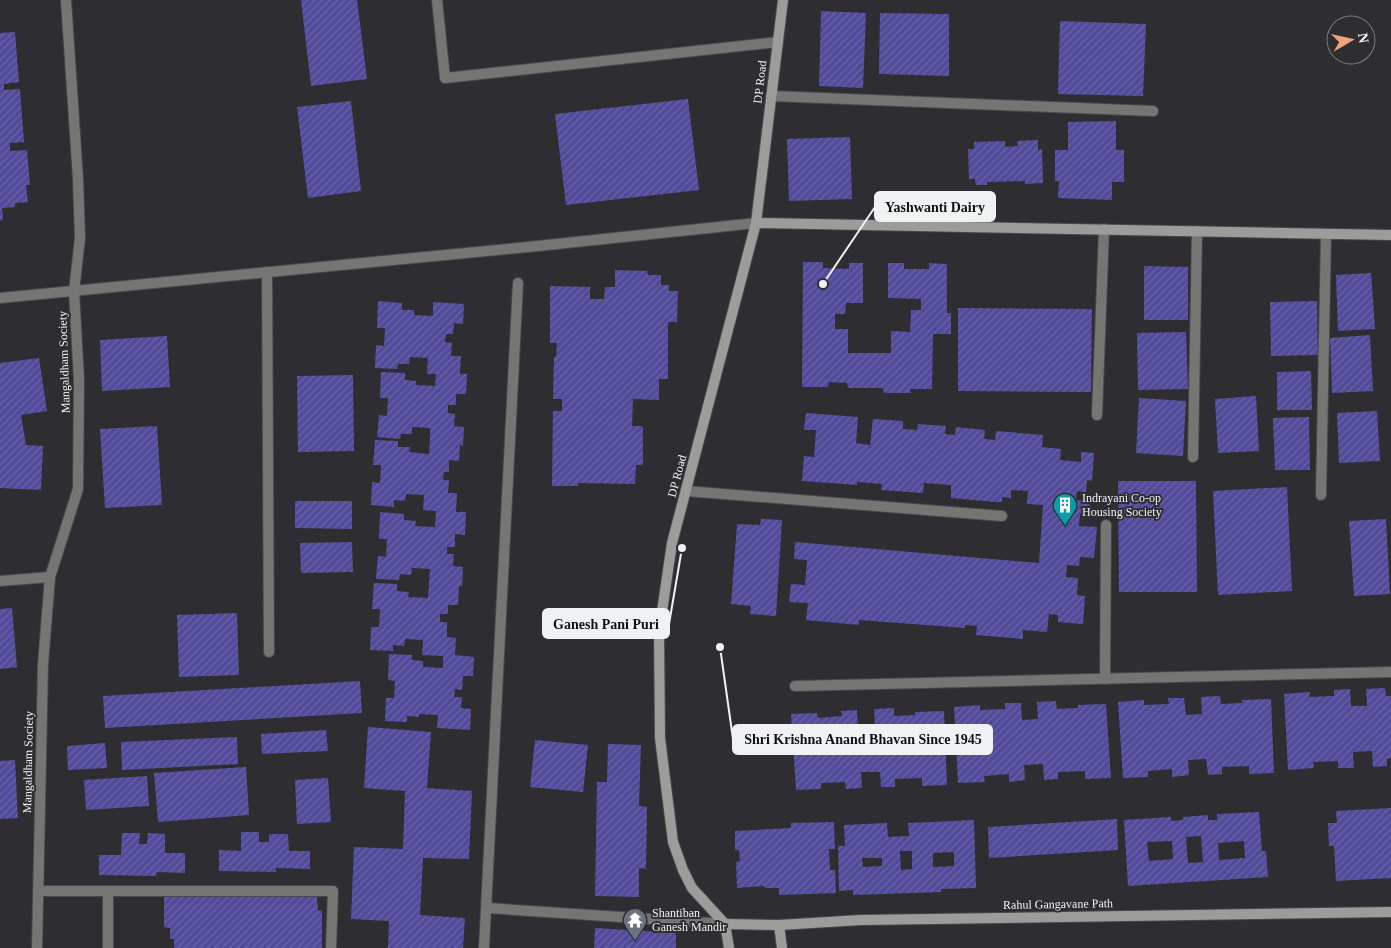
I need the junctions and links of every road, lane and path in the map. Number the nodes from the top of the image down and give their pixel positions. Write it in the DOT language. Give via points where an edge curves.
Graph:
graph roads {
  1 [pos="66,0"];
  2 [pos="437,0"];
  3 [pos="783,0"];
  4 [pos="778,42"];
  5 [pos="771,96"];
  6 [pos="1153,111"];
  7 [pos="756,222"];
  8 [pos="1104,229"];
  9 [pos="1198,232"];
  10 [pos="1326,234"];
  11 [pos="1391,235"];
  12 [pos="267,272"];
  13 [pos="518,284"];
  14 [pos="74,291"];
  15 [pos="0,298"];
  16 [pos="1098,415"];
  17 [pos="1193,457"];
  18 [pos="686,491"];
  19 [pos="1321,494"];
  20 [pos="1002,516"];
  21 [pos="1106,525"];
  22 [pos="50,577"];
  23 [pos="0,581"];
  24 [pos="269,652"];
  25 [pos="1391,672"];
  26 [pos="1105,679"];
  27 [pos="795,686"];
  28 [pos="38,891"];
  29 [pos="108,891"];
  30 [pos="487,908"];
  31 [pos="1391,912"];
  32 [pos="725,924"];
  33 [pos="779,925"];
  34 [pos="37,948"];
  35 [pos="108,948"];
  36 [pos="331,948"];
  37 [pos="484,948"];
  38 [pos="728,948"];
  39 [pos="782,948"];
  1 -- 14 [label="street, Mangaldham Society" via="80,238"];
  2 -- 4 [label="street" via="445,78"];
  3 -- 4 [label="street, DP Road"];
  4 -- 5 [label="street, DP Road"];
  5 -- 6 [label="street"];
  5 -- 7 [label="street, DP Road"];
  7 -- 8 [label="street"];
  7 -- 12 [label="street"];
  7 -- 18 [label="street, DP Road"];
  8 -- 9 [label="street"];
  8 -- 16 [label="street"];
  9 -- 10 [label="street"];
  9 -- 17 [label="street"];
  10 -- 11 [label="street"];
  10 -- 19 [label="street"];
  12 -- 14 [label="street"];
  12 -- 24 [label="street"];
  13 -- 30 [label="street"];
  14 -- 15 [label="street"];
  14 -- 22 [label="street, Mangaldham Society" via="79,380 78,489"];
  18 -- 20 [label="street"];
  18 -- 32 [label="street, DP Road" via="672,543 659,632 660,738 673,842 680,863 692,888"];
  21 -- 26 [label="street"];
  22 -- 23 [label="street"];
  22 -- 28 [label="street, Mangaldham Society" via="43,664"];
  25 -- 26 [label="street"];
  26 -- 27 [label="street"];
  28 -- 29 [label="street"];
  28 -- 34 [label="street, Mangaldham Society"];
  29 -- 35 [label="street"];
  29 -- 36 [label="street" via="333,891"];
  30 -- 32 [label="street"];
  30 -- 37 [label="street"];
  31 -- 33 [label="street, Rahul Gangavane Path" via="860,920"];
  32 -- 33 [label="street, Rahul Gangavane Path"];
  32 -- 38 [label="street"];
  33 -- 39 [label="street"];
}
